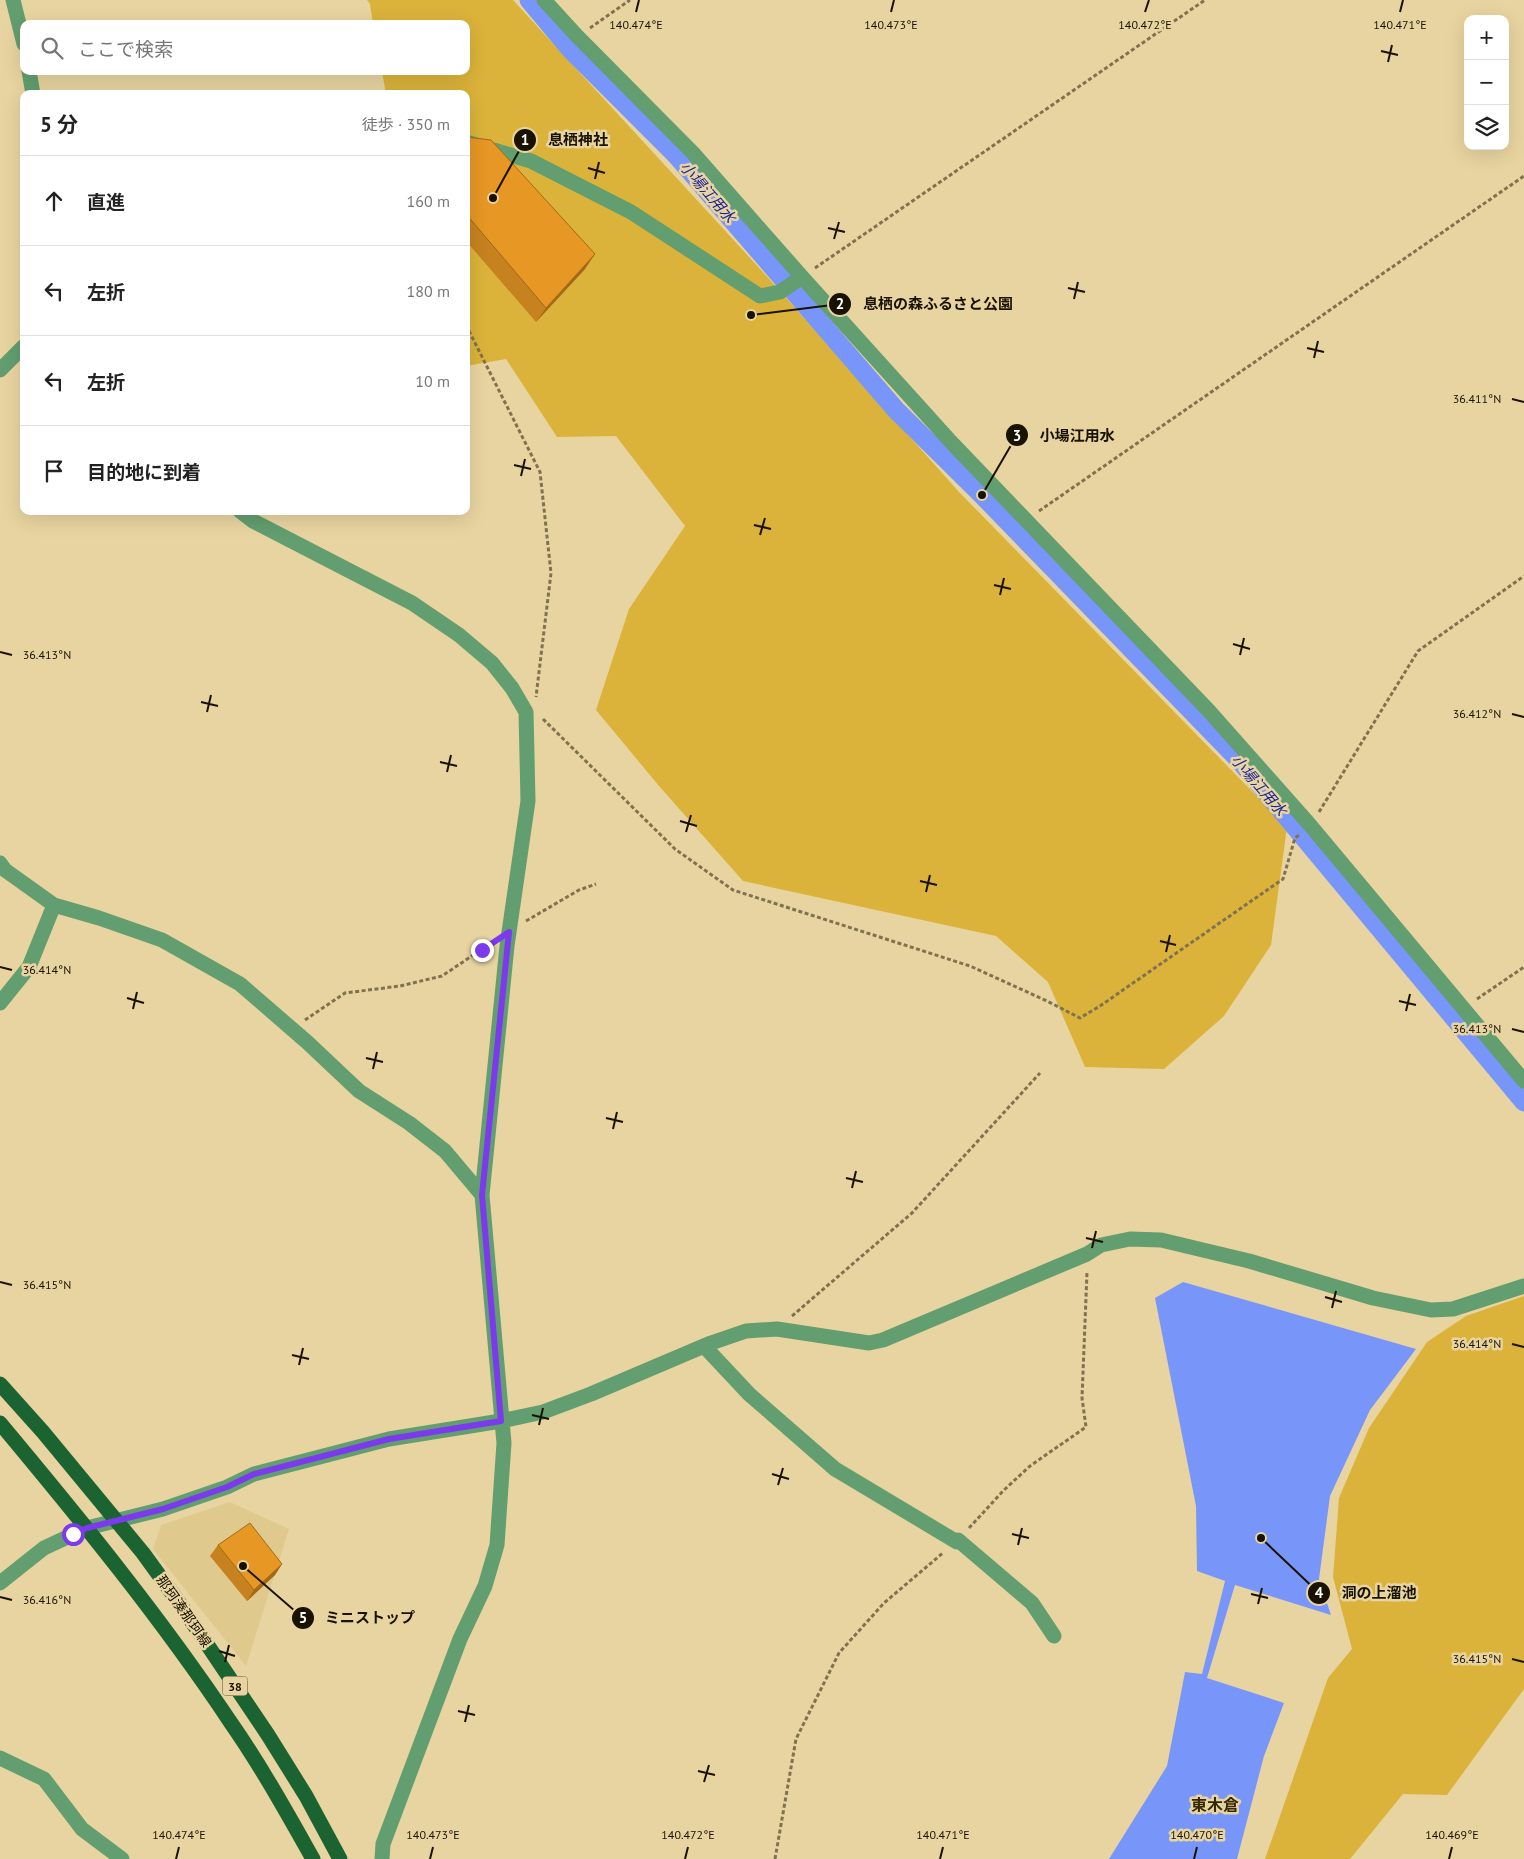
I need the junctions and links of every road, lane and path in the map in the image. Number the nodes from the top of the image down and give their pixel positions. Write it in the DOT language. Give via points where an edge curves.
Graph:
graph roads {
  1 [pos="13,0"];
  2 [pos="544,0"];
  3 [pos="630,0"];
  4 [pos="1205,0"];
  5 [pos="20,28"];
  6 [pos="577,36"];
  7 [pos="30,75"];
  8 [pos="32,90"];
  9 [pos="470,143"];
  10 [pos="1524,176"];
  11 [pos="798,279"];
  12 [pos="470,333"];
  13 [pos="20,350"];
  14 [pos="0,370"];
  15 [pos="245,515"];
  16 [pos="1025,520"];
  17 [pos="1524,576"];
  18 [pos="530,711"];
  19 [pos="1310,825"];
  20 [pos="1295,838"];
  21 [pos="0,863"];
  22 [pos="596,884"];
  23 [pos="54,905"];
  24 [pos="509,932"];
  25 [pos="1524,967"];
  26 [pos="0,1003"];
  27 [pos="1463,1008"];
  28 [pos="292,1029"];
  29 [pos="1040,1072"];
  30 [pos="1524,1081"];
  31 [pos="482,1195"];
  32 [pos="1088,1254"];
  33 [pos="1524,1286"];
  34 [pos="777,1329"];
  35 [pos="704,1346"];
  36 [pos="0,1384"];
  37 [pos="501,1421"];
  38 [pos="0,1423"];
  39 [pos="116,1522"];
  40 [pos="87,1528"];
  41 [pos="958,1540"];
  42 [pos="0,1583"];
  43 [pos="1054,1636"];
  44 [pos="0,1758"];
  45 [pos="122,1859"];
  46 [pos="313,1859"];
  47 [pos="340,1859"];
  48 [pos="382,1859"];
  49 [pos="775,1859"];
  1 -- 5 [label="street"];
  2 -- 6 [label="street"];
  3 -- 6 [label="path"];
  4 -- 11 [label="path"];
  6 -- 11 [label="street" via="693,153"];
  7 -- 8 [label="street"];
  9 -- 11 [label="street" via="531,161 631,212 760,296 780,292"];
  10 -- 16 [label="path"];
  11 -- 16 [label="street"];
  12 -- 18 [label="path" via="540,472 551,574"];
  13 -- 14 [label="street"];
  15 -- 18 [label="street" via="412,603 459,635 492,663"];
  16 -- 19 [label="street" via="1208,711"];
  17 -- 19 [label="path" via="1418,651"];
  18 -- 20 [label="path" via="675,849 733,890 970,966 1080,1018 1283,880"];
  18 -- 24 [label="street" via="528,801"];
  19 -- 27 [label="street"];
  21 -- 23 [label="street" via="10,874"];
  22 -- 24 [label="path" via="579,890"];
  23 -- 26 [label="street" via="29,967"];
  23 -- 28 [label="street" via="162,940 240,984"];
  24 -- 28 [label="path" via="442,976 400,986 346,992"];
  24 -- 31 [label="street"];
  25 -- 27 [label="path"];
  27 -- 30 [label="street"];
  28 -- 31 [label="street" via="359,1091 446,1151"];
  29 -- 34 [label="path" via="912,1213"];
  31 -- 37 [label="street"];
  32 -- 33 [label="street" via="1101,1246 1130,1239 1161,1240 1249,1261 1373,1298 1431,1310 1453,1309"];
  32 -- 34 [label="street" via="883,1340 869,1343"];
  32 -- 41 [label="path" via="1082,1398 1086,1427 1030,1466"];
  34 -- 35 [label="street" via="746,1331"];
  35 -- 37 [label="street" via="543,1412"];
  35 -- 41 [label="street" via="749,1394 835,1469"];
  36 -- 39 [label="main road, 那珂湊那珂線 / 38"];
  37 -- 39 [label="street" via="389,1439 254,1474 218,1490"];
  37 -- 48 [label="street" via="504,1444 497,1545 485,1586 460,1638 382,1844"];
  38 -- 40 [label="main road, 那珂湊那珂線 / 38"];
  39 -- 40 [label="street"];
  39 -- 47 [label="main road, 那珂湊那珂線 / 38" via="143,1553 227,1673 306,1796"];
  40 -- 42 [label="street" via="44,1548"];
  40 -- 46 [label="main road, 那珂湊那珂線 / 38" via="232,1723"];
  41 -- 43 [label="street" via="1032,1603"];
  41 -- 49 [label="path" via="884,1603 839,1653 796,1739"];
  44 -- 45 [label="street" via="44,1779 82,1829"];
}
